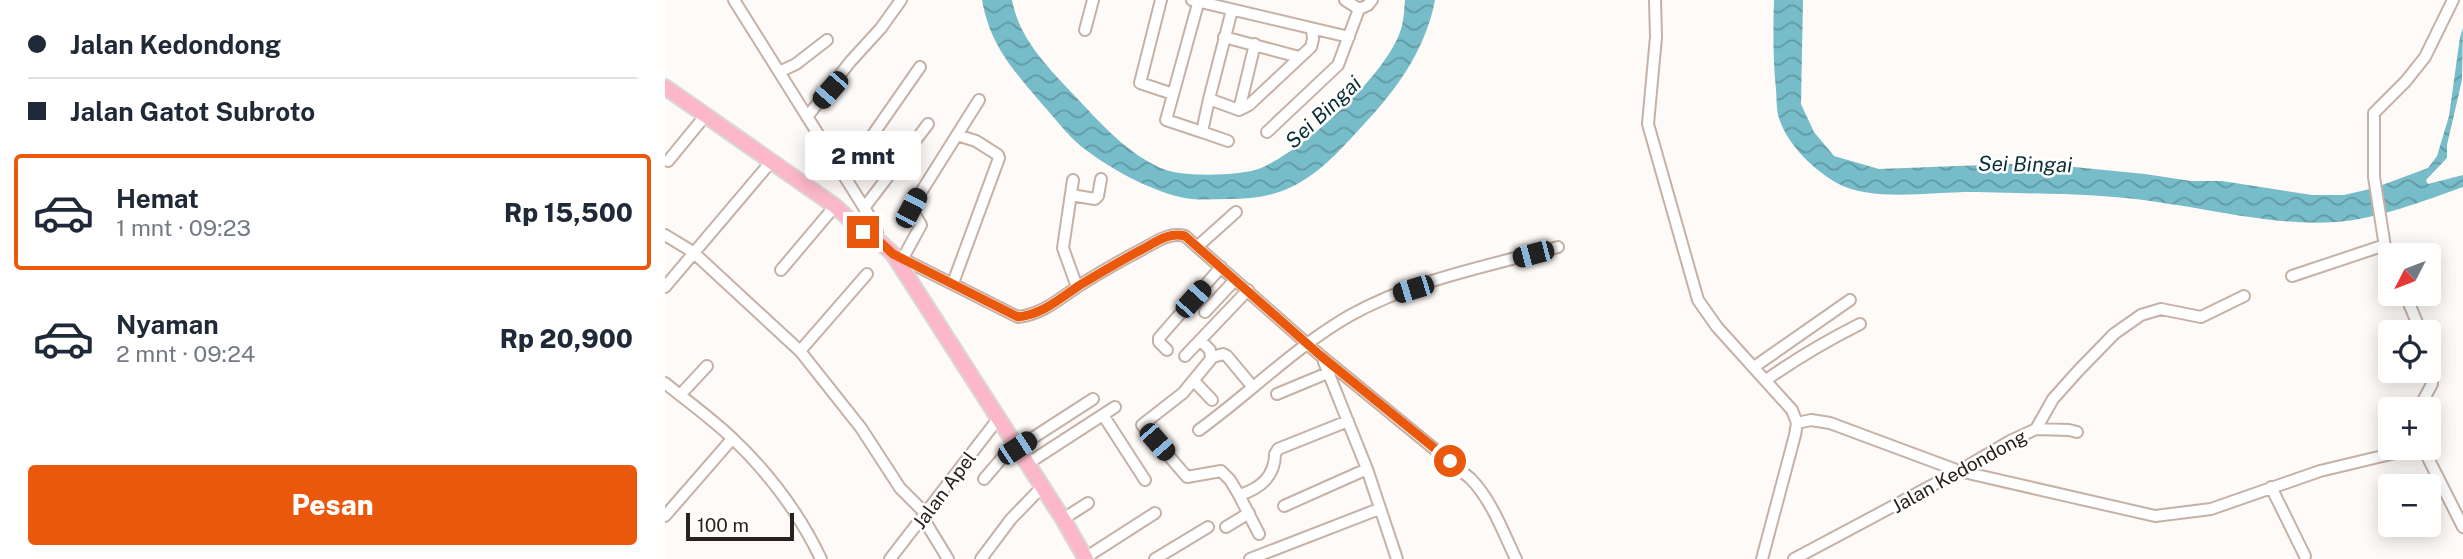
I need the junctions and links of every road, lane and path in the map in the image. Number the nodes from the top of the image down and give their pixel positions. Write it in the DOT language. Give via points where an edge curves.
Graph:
graph roads {
  1 [pos="734,0"];
  2 [pos="901,0"];
  3 [pos="1093,0"];
  4 [pos="1161,0"];
  5 [pos="1345,0"];
  6 [pos="1372,0"];
  7 [pos="1655,0"];
  8 [pos="2453,0"];
  9 [pos="1197,1"];
  10 [pos="1359,9"];
  11 [pos="1232,10"];
  12 [pos="1312,29"];
  13 [pos="1085,30"];
  14 [pos="1224,37"];
  15 [pos="1349,37"];
  16 [pos="827,40"];
  17 [pos="1255,44"];
  18 [pos="1299,57"];
  19 [pos="920,67"];
  20 [pos="779,72"];
  21 [pos="665,87"];
  22 [pos="1173,94"];
  23 [pos="1209,99"];
  24 [pos="979,100"];
  25 [pos="1239,110"];
  26 [pos="705,117"];
  27 [pos="807,117"];
  28 [pos="927,124"];
  29 [pos="1202,132"];
  30 [pos="1267,132"];
  31 [pos="957,135"];
  32 [pos="1229,141"];
  33 [pos="669,162"];
  34 [pos="770,163"];
  35 [pos="844,176"];
  36 [pos="1101,179"];
  37 [pos="1073,180"];
  38 [pos="1071,195"];
  39 [pos="835,206"];
  40 [pos="864,208"];
  41 [pos="1236,212"];
  42 [pos="665,235"];
  43 [pos="2384,240"];
  44 [pos="879,241"];
  45 [pos="2385,243"];
  46 [pos="1198,246"];
  47 [pos="1558,247"];
  48 [pos="692,252"];
  49 [pos="898,256"];
  50 [pos="1221,267"];
  51 [pos="781,270"];
  52 [pos="867,274"];
  53 [pos="2293,275"];
  54 [pos="1235,280"];
  55 [pos="953,283"];
  56 [pos="665,287"];
  57 [pos="1077,287"];
  58 [pos="1248,290"];
  59 [pos="2245,296"];
  60 [pos="1850,300"];
  61 [pos="1205,312"];
  62 [pos="1860,324"];
  63 [pos="1200,340"];
  64 [pos="1307,344"];
  65 [pos="1167,350"];
  66 [pos="800,351"];
  67 [pos="1185,356"];
  68 [pos="1321,356"];
  69 [pos="1213,357"];
  70 [pos="707,366"];
  71 [pos="1754,367"];
  72 [pos="1330,372"];
  73 [pos="1766,380"];
  74 [pos="1194,381"];
  75 [pos="665,383"];
  76 [pos="1252,386"];
  77 [pos="1277,394"];
  78 [pos="680,396"];
  79 [pos="1093,399"];
  80 [pos="1212,400"];
  81 [pos="1115,407"];
  82 [pos="1103,415"];
  83 [pos="998,419"];
  84 [pos="1348,421"];
  85 [pos="1797,423"];
  86 [pos="2036,429"];
  87 [pos="1199,430"];
  88 [pos="2077,432"];
  89 [pos="732,439"];
  90 [pos="1016,446"];
  91 [pos="2378,457"];
  92 [pos="2429,460"];
  93 [pos="1027,464"];
  94 [pos="1367,469"];
  95 [pos="1959,471"];
  96 [pos="984,479"];
  97 [pos="1145,480"];
  98 [pos="1042,487"];
  99 [pos="2271,487"];
  100 [pos="1239,495"];
  101 [pos="1088,503"];
  102 [pos="1284,506"];
  103 [pos="1379,509"];
  104 [pos="1155,513"];
  105 [pos="1249,513"];
  106 [pos="665,516"];
  107 [pos="925,516"];
  108 [pos="1063,519"];
  109 [pos="1208,527"];
  110 [pos="1226,527"];
  111 [pos="2463,527"];
  112 [pos="1259,534"];
  113 [pos="2305,556"];
  114 [pos="944,557"];
  115 [pos="1086,558"];
  116 [pos="821,559"];
  117 [pos="890,559"];
  118 [pos="981,559"];
  119 [pos="1156,559"];
  120 [pos="1251,559"];
  121 [pos="1397,559"];
  122 [pos="1517,559"];
  123 [pos="1762,559"];
  124 [pos="1794,559"];
  1 -- 20 [label="street"];
  2 -- 27 [label="street"];
  3 -- 13 [label="street"];
  4 -- 22 [label="street" via="1140,83"];
  5 -- 10 [label="street"];
  6 -- 10 [label="street"];
  7 -- 71 [label="street" via="1648,124 1699,300"];
  8 -- 43 [label="street" via="2425,57 2374,114 2374,177"];
  9 -- 11 [label="street"];
  9 -- 22 [label="street"];
  10 -- 15 [label="street"];
  11 -- 12 [label="street"];
  11 -- 14 [label="street"];
  12 -- 15 [label="street"];
  12 -- 18 [label="street" via="1311,47"];
  14 -- 17 [label="street"];
  14 -- 23 [label="street"];
  15 -- 30 [label="street" via="1338,65"];
  16 -- 20 [label="street"];
  17 -- 18 [label="street"];
  17 -- 25 [label="street"];
  18 -- 25 [label="street"];
  19 -- 35 [label="street"];
  20 -- 27 [label="street"];
  21 -- 26 [label="main road"];
  22 -- 29 [label="street" via="1167,120"];
  23 -- 25 [label="street"];
  23 -- 29 [label="street"];
  24 -- 31 [label="street"];
  26 -- 33 [label="street"];
  26 -- 34 [label="main road"];
  27 -- 35 [label="street"];
  28 -- 40 [label="street"];
  29 -- 32 [label="street"];
  31 -- 49 [label="street" via="911,208 921,225"];
  31 -- 55 [label="street" via="976,141 999,158"];
  34 -- 39 [label="main road"];
  34 -- 48 [label="street"];
  35 -- 40 [label="street"];
  36 -- 38 [label="street" via="1095,199"];
  37 -- 38 [label="street"];
  38 -- 57 [label="street" via="1063,248"];
  39 -- 44 [label="main road"];
  39 -- 51 [label="street"];
  40 -- 44 [label="street"];
  41 -- 46 [label="street"];
  42 -- 48 [label="street"];
  43 -- 45 [label="street"];
  43 -- 53 [label="street"];
  44 -- 49 [label="main road"];
  46 -- 50 [label="street"];
  46 -- 57 [label="street" via="1174,234"];
  47 -- 64 [label="street" via="1388,296"];
  48 -- 56 [label="street"];
  48 -- 66 [label="street"];
  49 -- 55 [label="street"];
  49 -- 83 [label="main road"];
  50 -- 54 [label="street"];
  50 -- 65 [label="street" via="1159,338"];
  52 -- 66 [label="street"];
  54 -- 58 [label="street"];
  54 -- 61 [label="street"];
  55 -- 57 [label="street" via="1018,317 1050,307"];
  58 -- 63 [label="street"];
  58 -- 64 [label="street"];
  59 -- 86 [label="street, Jalan Kedondong" via="2201,317 2161,309 2134,319 2067,383"];
  60 -- 71 [label="street"];
  62 -- 73 [label="street"];
  63 -- 67 [label="street"];
  63 -- 69 [label="street"];
  64 -- 68 [label="street"];
  64 -- 76 [label="street"];
  66 -- 107 [label="street"];
  68 -- 72 [label="street"];
  68 -- 122 [label="street" via="1476,484"];
  69 -- 74 [label="street"];
  69 -- 76 [label="street" via="1227,356"];
  70 -- 78 [label="street"];
  71 -- 73 [label="street"];
  72 -- 77 [label="street"];
  72 -- 84 [label="street"];
  73 -- 85 [label="street" via="1792,410"];
  74 -- 80 [label="street"];
  74 -- 100 [label="street" via="1142,425 1187,477 1221,471"];
  75 -- 78 [label="street"];
  76 -- 87 [label="street"];
  78 -- 89 [label="street"];
  79 -- 90 [label="street"];
  81 -- 82 [label="street"];
  82 -- 93 [label="street"];
  82 -- 97 [label="street"];
  83 -- 90 [label="main road"];
  83 -- 107 [label="street, Jalan Apel"];
  84 -- 94 [label="street"];
  84 -- 100 [label="street" via="1278,449 1274,467 1261,485"];
  85 -- 95 [label="street" via="1830,423"];
  85 -- 123 [label="street"];
  86 -- 88 [label="street"];
  86 -- 95 [label="street, Jalan Kedondong"];
  89 -- 106 [label="street"];
  89 -- 116 [label="street" via="787,502"];
  90 -- 93 [label="main road"];
  90 -- 96 [label="street"];
  91 -- 99 [label="street"];
  92 -- 111 [label="street"];
  93 -- 98 [label="main road"];
  94 -- 102 [label="street"];
  94 -- 103 [label="street"];
  95 -- 99 [label="street" via="2155,516 2211,509"];
  95 -- 124 [label="street, Jalan Kedondong"];
  98 -- 108 [label="main road"];
  98 -- 118 [label="street"];
  99 -- 113 [label="street"];
  100 -- 105 [label="street"];
  101 -- 108 [label="street"];
  103 -- 120 [label="street"];
  103 -- 121 [label="street"];
  104 -- 115 [label="street"];
  105 -- 110 [label="street"];
  105 -- 112 [label="street"];
  107 -- 114 [label="street"];
  107 -- 117 [label="street, Jalan Apel"];
  108 -- 115 [label="main road"];
  109 -- 119 [label="street"];
}
